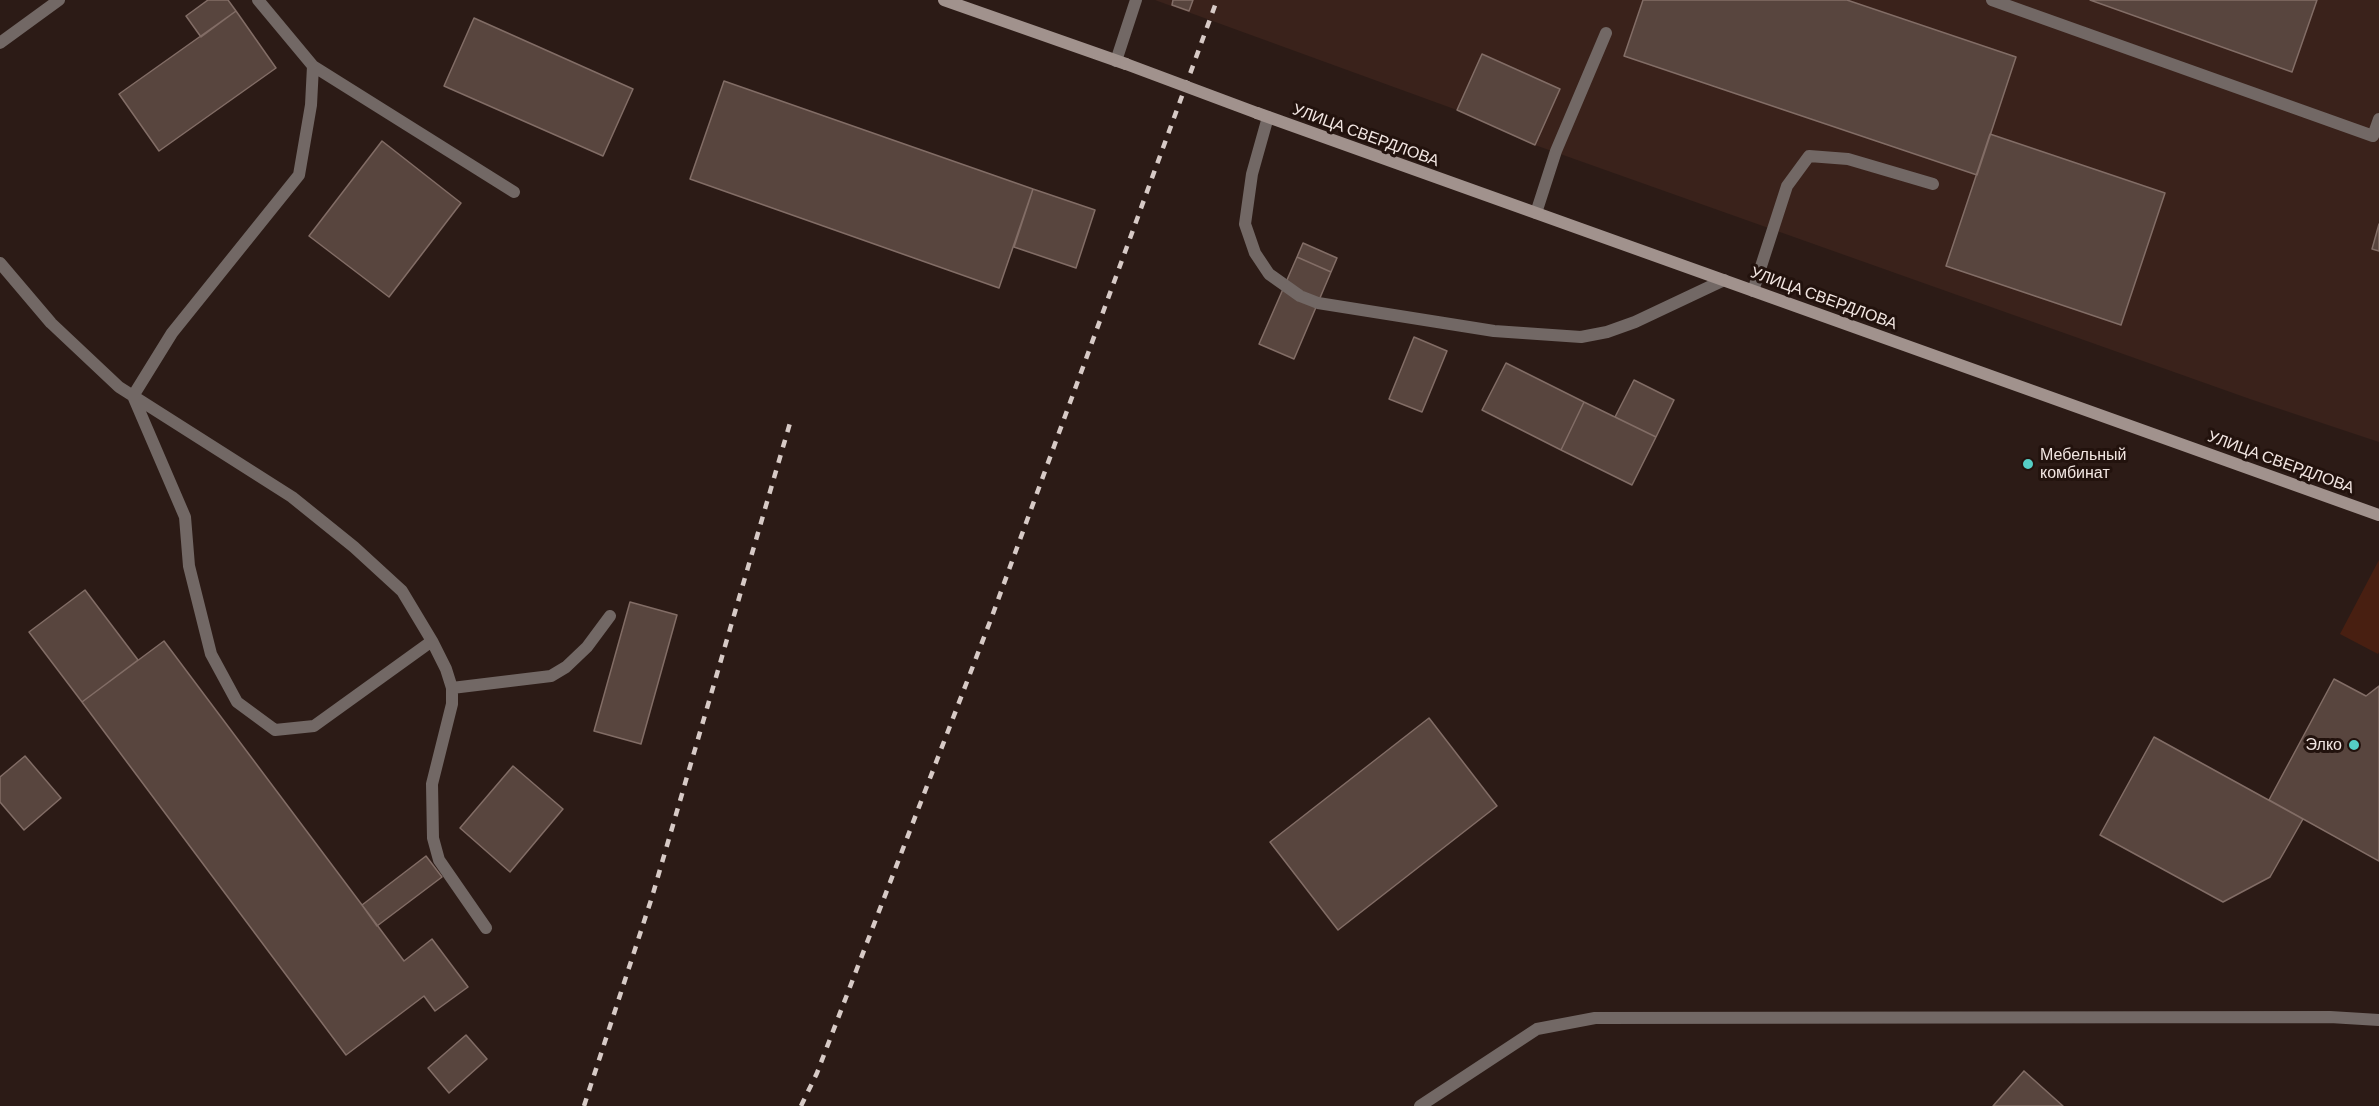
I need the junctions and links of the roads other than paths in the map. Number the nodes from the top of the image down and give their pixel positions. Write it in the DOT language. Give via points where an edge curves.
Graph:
graph roads {
  1 [pos="59,0"];
  2 [pos="258,0"];
  3 [pos="946,0"];
  4 [pos="1136,0"];
  5 [pos="1992,0"];
  6 [pos="1606,33"];
  7 [pos="0,44"];
  8 [pos="1121,63"];
  9 [pos="313,66"];
  10 [pos="1263,115"];
  11 [pos="2379,119"];
  12 [pos="1933,184"];
  13 [pos="514,192"];
  14 [pos="1536,213"];
  15 [pos="0,263"];
  16 [pos="1724,280"];
  17 [pos="1753,291"];
  18 [pos="133,396"];
  19 [pos="2379,514"];
  20 [pos="610,616"];
  21 [pos="432,641"];
  22 [pos="452,688"];
  23 [pos="486,928"];
  24 [pos="2379,1020"];
  25 [pos="1420,1106"];
  1 -- 7 [label="street"];
  2 -- 9 [label="street"];
  3 -- 8 [label="main road"];
  4 -- 8 [label="street"];
  5 -- 11 [label="street" via="2373,136"];
  6 -- 14 [label="street" via="1556,151"];
  8 -- 10 [label="main road, УЛИЦА СВЕРДЛОВА, bridge"];
  9 -- 13 [label="street"];
  9 -- 18 [label="street" via="311,105 298,176 172,333"];
  10 -- 14 [label="main road, УЛИЦА СВЕРДЛОВА"];
  10 -- 16 [label="street" via="1245,224 1255,254 1269,274 1300,296 1318,303 1494,331 1581,337 1635,322"];
  12 -- 17 [label="street" via="1848,159 1809,156 1787,186"];
  14 -- 16 [label="main road, УЛИЦА СВЕРДЛОВА"];
  15 -- 18 [label="street" via="51,323"];
  16 -- 17 [label="main road, УЛИЦА СВЕРДЛОВА"];
  17 -- 19 [label="main road, УЛИЦА СВЕРДЛОВА"];
  18 -- 21 [label="street" via="292,497 354,547 402,591"];
  18 -- 21 [label="street" via="185,517 189,566 211,654 237,702 275,730 314,726"];
  20 -- 22 [label="street" via="587,647 551,676"];
  21 -- 22 [label="street"];
  22 -- 23 [label="street" via="453,704 432,784 433,838 439,860"];
  24 -- 25 [label="street" via="1595,1018 1536,1029"];
}
